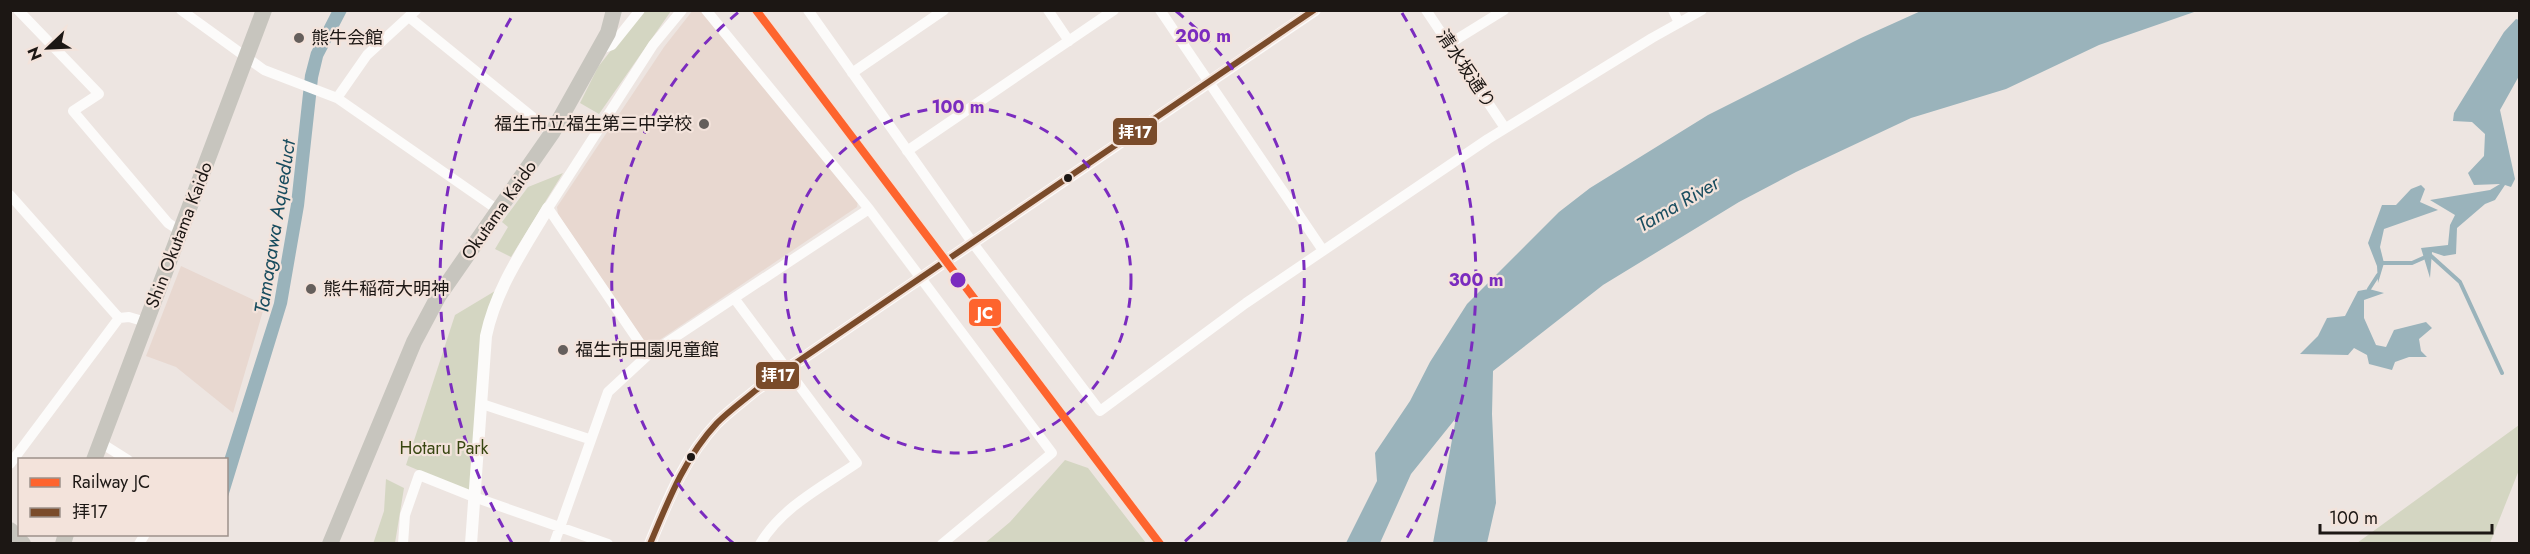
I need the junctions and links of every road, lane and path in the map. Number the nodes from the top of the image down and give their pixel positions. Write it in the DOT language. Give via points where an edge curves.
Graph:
graph roads {
  1 [pos="18,10"];
  2 [pos="181,10"];
  3 [pos="264,10"];
  4 [pos="614,10"];
  5 [pos="640,10"];
  6 [pos="682,10"];
  7 [pos="706,10"];
  8 [pos="808,10"];
  9 [pos="944,10"];
  10 [pos="1048,10"];
  11 [pos="1114,10"];
  12 [pos="1160,10"];
  13 [pos="1315,10"];
  14 [pos="1426,10"];
  15 [pos="1504,10"];
  16 [pos="1673,10"];
  17 [pos="1702,10"];
  18 [pos="412,14"];
  19 [pos="1679,23"];
  20 [pos="1069,41"];
  21 [pos="1449,44"];
  22 [pos="598,50"];
  23 [pos="246,59"];
  24 [pos="852,73"];
  25 [pos="1209,82"];
  26 [pos="337,98"];
  27 [pos="1506,128"];
  28 [pos="552,133"];
  29 [pos="907,151"];
  30 [pos="10,195"];
  31 [pos="548,208"];
  32 [pos="869,209"];
  33 [pos="498,210"];
  34 [pos="180,231"];
  35 [pos="972,242"];
  36 [pos="1322,249"];
  37 [pos="920,277"];
  38 [pos="734,298"];
  39 [pos="119,318"];
  40 [pos="146,322"];
  41 [pos="648,355"];
  42 [pos="786,369"];
  43 [pos="482,404"];
  44 [pos="590,439"];
  45 [pos="101,443"];
  46 [pos="94,458"];
  47 [pos="126,458"];
  48 [pos="10,464"];
  49 [pos="474,497"];
  50 [pos="560,527"];
  51 [pos="10,530"];
  52 [pos="23,543"];
  53 [pos="330,543"];
  54 [pos="403,543"];
  55 [pos="471,543"];
  56 [pos="554,543"];
  57 [pos="608,543"];
  58 [pos="650,543"];
  59 [pos="760,543"];
  60 [pos="942,543"];
  1 -- 34 [label="street" via="99,94 73,111 168,223"];
  2 -- 23 [label="street"];
  3 -- 23 [label="main road, Shin Okutama Kaido"];
  4 -- 22 [label="main road, Okutama Kaido"];
  5 -- 22 [label="street" via="612,45"];
  6 -- 31 [label="street" via="647,55"];
  7 -- 32 [label="street"];
  8 -- 24 [label="street"];
  9 -- 24 [label="street"];
  10 -- 20 [label="street"];
  11 -- 20 [label="street"];
  12 -- 25 [label="street"];
  13 -- 25 [label="street"];
  14 -- 21 [label="street, 清水坂通り"];
  15 -- 21 [label="street"];
  16 -- 19 [label="street"];
  17 -- 19 [label="street"];
  18 -- 26 [label="street" via="368,55"];
  18 -- 28 [label="street"];
  19 -- 27 [label="street"];
  20 -- 29 [label="street"];
  21 -- 27 [label="street, 清水坂通り"];
  22 -- 28 [label="main road, Okutama Kaido"];
  23 -- 26 [label="street" via="264,70"];
  23 -- 34 [label="main road, Shin Okutama Kaido"];
  24 -- 29 [label="street"];
  25 -- 35 [label="street"];
  25 -- 36 [label="street"];
  26 -- 33 [label="street"];
  27 -- 36 [label="street"];
  28 -- 33 [label="main road, Okutama Kaido"];
  29 -- 35 [label="street"];
  30 -- 39 [label="street"];
  31 -- 41 [label="street"];
  31 -- 43 [label="street" via="494,302 486,336"];
  32 -- 37 [label="street"];
  32 -- 38 [label="street"];
  33 -- 53 [label="main road, Okutama Kaido" via="438,297 414,342"];
  34 -- 40 [label="main road, Shin Okutama Kaido"];
  35 -- 36 [label="street" via="1100,411"];
  35 -- 37 [label="street"];
  37 -- 42 [label="street"];
  37 -- 60 [label="street" via="1052,453"];
  38 -- 41 [label="street"];
  38 -- 42 [label="street"];
  39 -- 40 [label="street"];
  39 -- 48 [label="street"];
  40 -- 45 [label="main road, Shin Okutama Kaido"];
  41 -- 44 [label="street" via="608,392"];
  42 -- 58 [label="street" via="718,422 702,441 669,497"];
  42 -- 59 [label="street" via="857,463 783,514"];
  43 -- 44 [label="street"];
  43 -- 49 [label="street"];
  44 -- 50 [label="street"];
  45 -- 46 [label="main road, Shin Okutama Kaido"];
  45 -- 47 [label="street"];
  49 -- 50 [label="street"];
  49 -- 54 [label="street" via="419,475 405,515"];
  49 -- 55 [label="street"];
  50 -- 56 [label="street"];
  50 -- 57 [label="street"];
  51 -- 52 [label="main road"];
}
